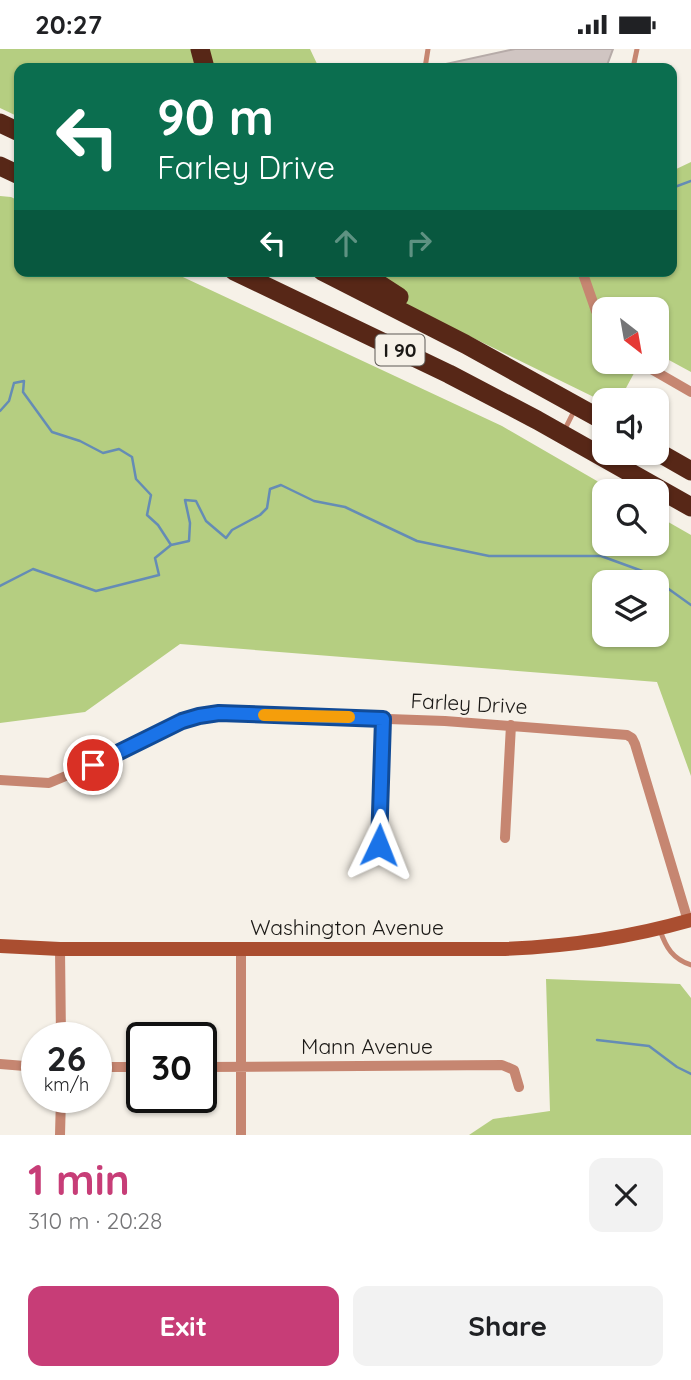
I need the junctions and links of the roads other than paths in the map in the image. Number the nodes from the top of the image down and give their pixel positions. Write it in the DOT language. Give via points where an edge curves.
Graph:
graph roads {
  1 [pos="247,277"];
  2 [pos="334,277"];
  3 [pos="368,277"];
  4 [pos="584,277"];
  5 [pos="592,300"];
  6 [pos="500,363"];
  7 [pos="662,375"];
  8 [pos="691,392"];
  9 [pos="577,406"];
  10 [pos="592,414"];
  11 [pos="562,434"];
  12 [pos="669,458"];
  13 [pos="691,471"];
  14 [pos="691,507"];
  15 [pos="383,719"];
  16 [pos="511,725"];
  17 [pos="0,780"];
  18 [pos="505,838"];
  19 [pos="379,845"];
  20 [pos="690,920"];
  21 [pos="660,928"];
  22 [pos="0,946"];
  23 [pos="60,949"];
  24 [pos="241,949"];
  25 [pos="691,965"];
  26 [pos="61,1022"];
  27 [pos="0,1064"];
  28 [pos="21,1066"];
  29 [pos="217,1067"];
  30 [pos="241,1067"];
  31 [pos="519,1087"];
  32 [pos="61,1113"];
  33 [pos="60,1135"];
  34 [pos="241,1135"];
  1 -- 11 [label="highway, I 90"];
  2 -- 6 [label="highway, I 90"];
  3 -- 6 [label="highway"];
  4 -- 5 [label="street"];
  6 -- 9 [label="highway, I 90"];
  7 -- 8 [label="street"];
  9 -- 10 [label="highway, I 90"];
  9 -- 11 [label="lane"];
  11 -- 14 [label="highway, I 90"];
  12 -- 13 [label="highway"];
  15 -- 16 [label="street, Farley Drive"];
  15 -- 17 [label="street, Farley Drive" via="199,716 49,783"];
  15 -- 19 [label="street"];
  16 -- 18 [label="street"];
  16 -- 20 [label="street, Farley Drive" via="632,738"];
  20 -- 21 [label="street, Washington Avenue"];
  21 -- 24 [label="street, Washington Avenue" via="602,941 541,947"];
  21 -- 25 [label="lane" via="673,956"];
  22 -- 23 [label="street, Washington Avenue"];
  23 -- 24 [label="street, Washington Avenue"];
  23 -- 26 [label="street"];
  24 -- 30 [label="street"];
  27 -- 28 [label="street"];
  29 -- 30 [label="street, Mann Avenue"];
  30 -- 31 [label="street, Mann Avenue" via="502,1065 514,1070"];
  30 -- 34 [label="street"];
  32 -- 33 [label="street"];
}
